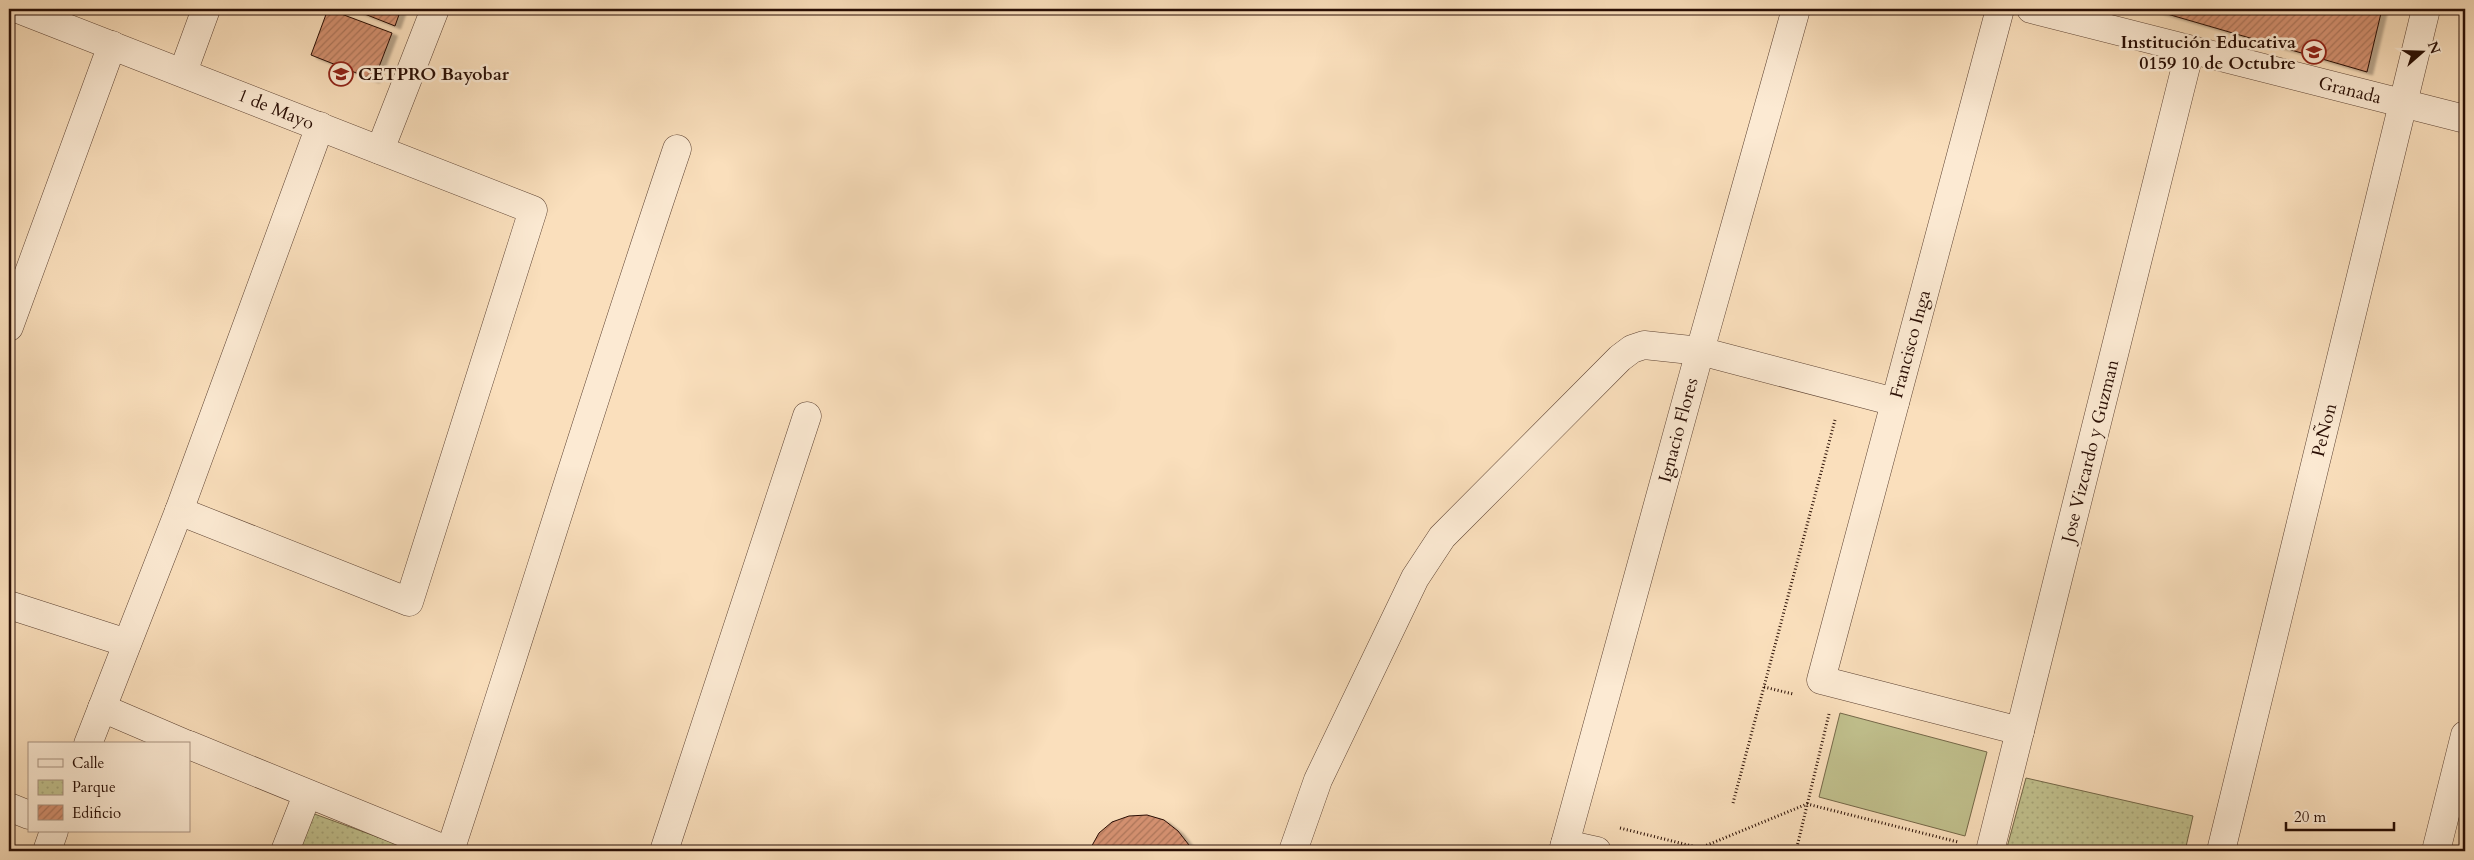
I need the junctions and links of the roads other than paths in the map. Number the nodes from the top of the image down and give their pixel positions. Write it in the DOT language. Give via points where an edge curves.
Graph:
graph roads {
  1 [pos="18,9"];
  2 [pos="206,9"];
  3 [pos="435,9"];
  4 [pos="1796,9"];
  5 [pos="2000,9"];
  6 [pos="2031,9"];
  7 [pos="2426,9"];
  8 [pos="112,45"];
  9 [pos="2190,50"];
  10 [pos="183,72"];
  11 [pos="2403,104"];
  12 [pos="2465,119"];
  13 [pos="320,126"];
  14 [pos="677,149"];
  15 [pos="380,150"];
  16 [pos="16,287"];
  17 [pos="9,327"];
  18 [pos="1700,351"];
  19 [pos="1895,402"];
  20 [pos="807,416"];
  21 [pos="179,511"];
  22 [pos="9,605"];
  23 [pos="127,643"];
  24 [pos="102,708"];
  25 [pos="2020,731"];
  26 [pos="2465,735"];
  27 [pos="89,742"];
  28 [pos="182,742"];
  29 [pos="190,745"];
  30 [pos="307,794"];
  31 [pos="9,807"];
  32 [pos="28,814"];
  33 [pos="54,832"];
  34 [pos="1564,847"];
  35 [pos="1978,848"];
  36 [pos="46,851"];
  37 [pos="285,851"];
  38 [pos="449,851"];
  39 [pos="664,851"];
  40 [pos="1293,851"];
  41 [pos="1597,851"];
  42 [pos="2222,851"];
  43 [pos="2436,851"];
  1 -- 8 [label="street, 1 de Mayo"];
  2 -- 10 [label="street"];
  3 -- 15 [label="street"];
  4 -- 18 [label="street, Ignacio Flores"];
  5 -- 19 [label="street, Francisco Inga"];
  6 -- 9 [label="street, Granada"];
  7 -- 11 [label="street, PeÑon"];
  8 -- 10 [label="street, 1 de Mayo"];
  8 -- 16 [label="street"];
  9 -- 11 [label="street, Granada"];
  9 -- 25 [label="street, Jose Vizcardo y Guzman"];
  10 -- 13 [label="street, 1 de Mayo"];
  11 -- 12 [label="street, Granada"];
  11 -- 42 [label="street, PeÑon"];
  13 -- 15 [label="street, 1 de Mayo"];
  13 -- 21 [label="street"];
  14 -- 38 [label="street"];
  15 -- 21 [label="street, 1 de Mayo" via="533,210 409,602"];
  16 -- 17 [label="street"];
  18 -- 19 [label="street"];
  18 -- 34 [label="street, Ignacio Flores"];
  18 -- 40 [label="street" via="1644,345 1632,348 1442,537 1415,578 1318,780"];
  19 -- 25 [label="street, Francisco Inga" via="1821,680"];
  20 -- 39 [label="street"];
  21 -- 23 [label="street"];
  22 -- 23 [label="street"];
  23 -- 24 [label="street"];
  24 -- 27 [label="street"];
  24 -- 28 [label="street"];
  25 -- 35 [label="street, Jose Vizcardo y Guzman"];
  26 -- 43 [label="street"];
  29 -- 30 [label="street"];
  30 -- 37 [label="street"];
  30 -- 38 [label="street"];
  31 -- 32 [label="street"];
  33 -- 36 [label="street"];
  34 -- 41 [label="street"];
}
